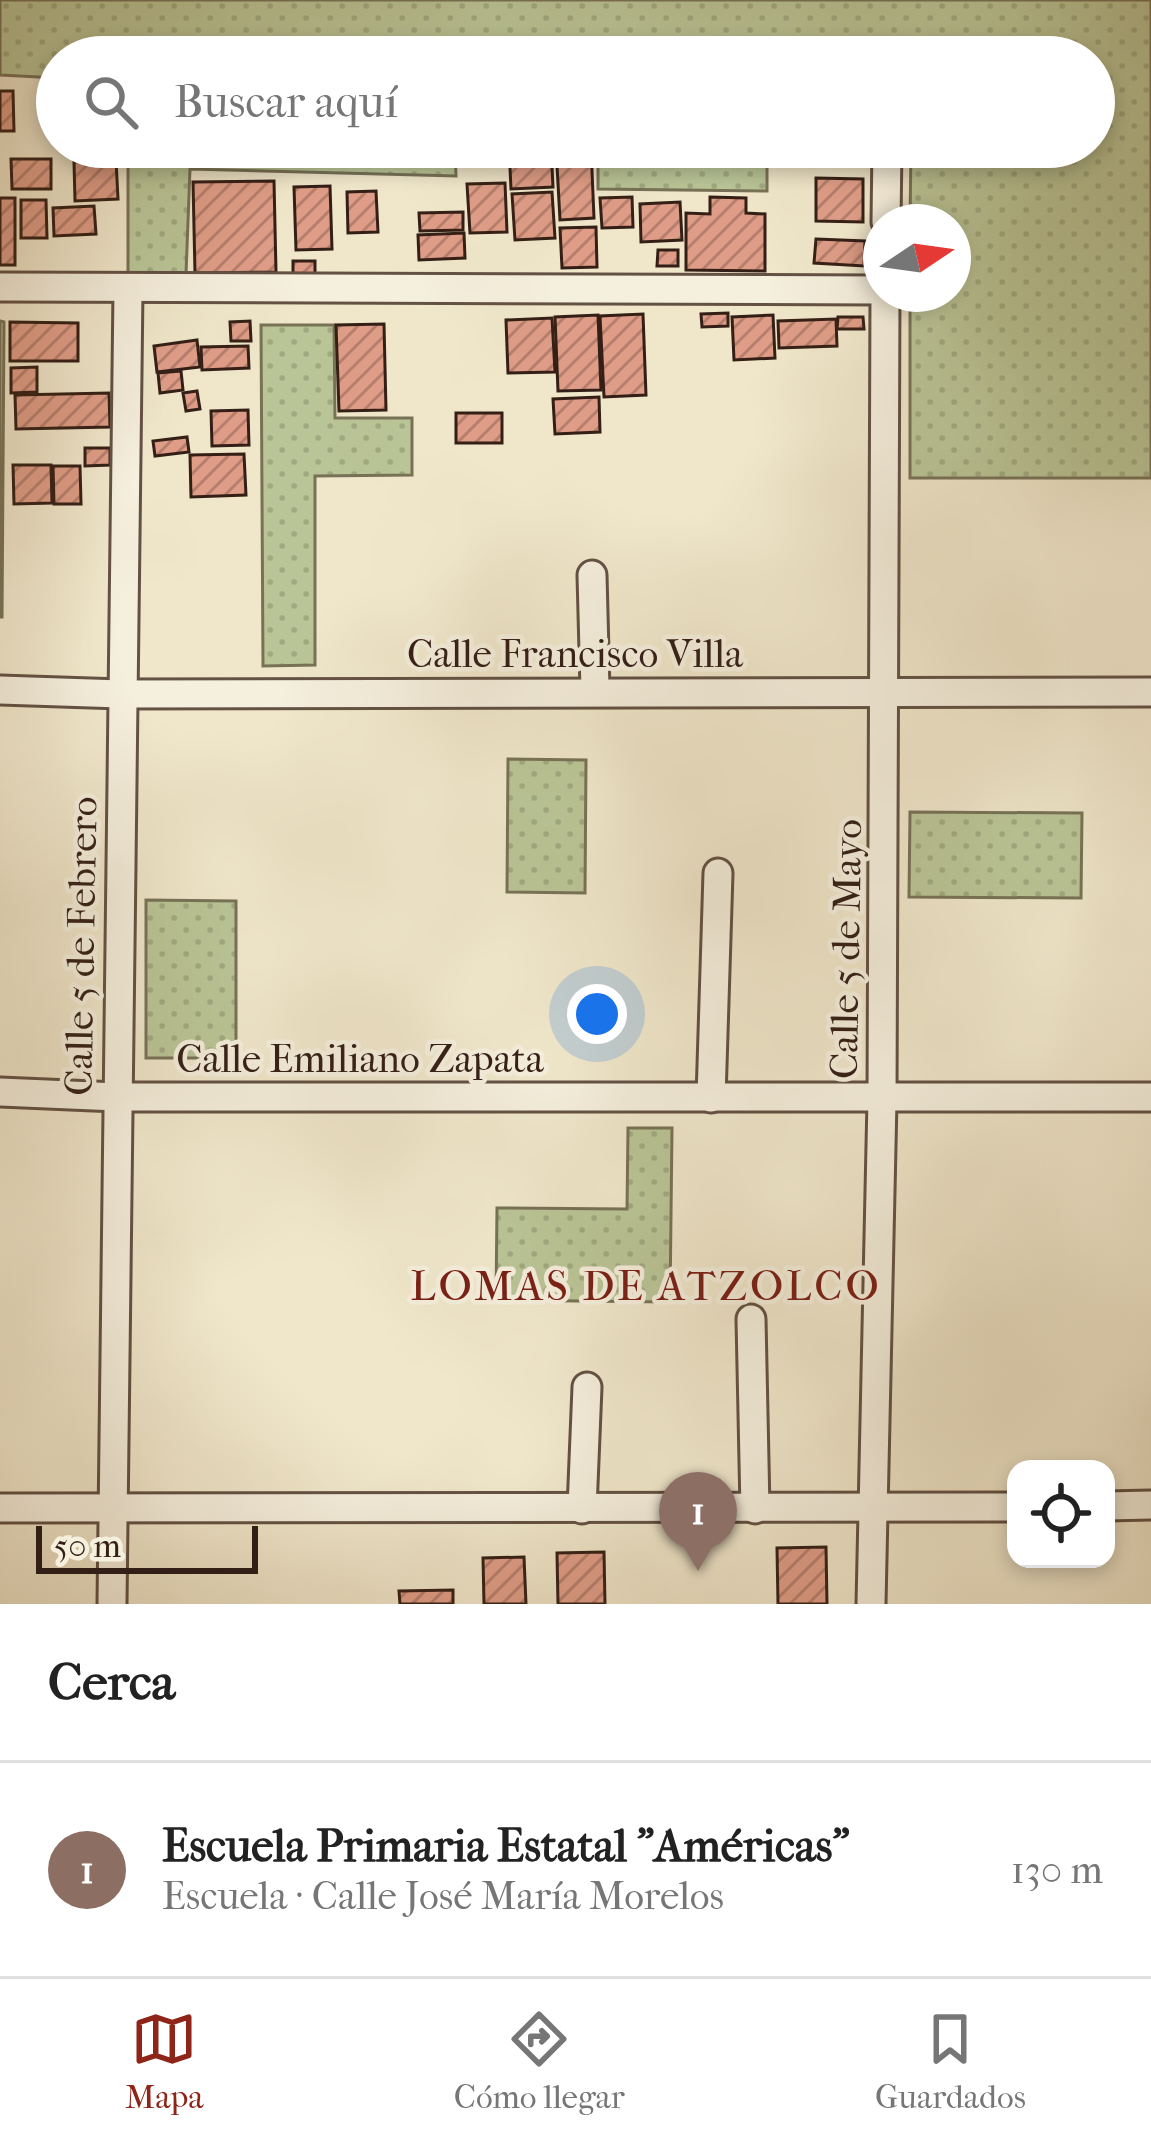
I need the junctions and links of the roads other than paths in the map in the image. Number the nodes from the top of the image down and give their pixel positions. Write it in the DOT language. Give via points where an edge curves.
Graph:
graph roads {
  1 [pos="887,168"];
  2 [pos="886,204"];
  3 [pos="0,287"];
  4 [pos="128,290"];
  5 [pos="863,292"];
  6 [pos="883,312"];
  7 [pos="592,575"];
  8 [pos="0,690"];
  9 [pos="595,690"];
  10 [pos="886,692"];
  11 [pos="1151,692"];
  12 [pos="121,694"];
  13 [pos="718,873"];
  14 [pos="0,1092"];
  15 [pos="117,1097"];
  16 [pos="1151,1097"];
  17 [pos="711,1099"];
  18 [pos="882,1100"];
  19 [pos="751,1319"];
  20 [pos="586,1387"];
  21 [pos="1151,1505"];
  22 [pos="1115,1506"];
  23 [pos="1007,1507"];
  24 [pos="0,1508"];
  25 [pos="112,1509"];
  26 [pos="582,1509"];
  27 [pos="755,1509"];
  28 [pos="870,1509"];
  29 [pos="112,1604"];
  30 [pos="871,1604"];
  1 -- 2 [label="street"];
  3 -- 4 [label="street"];
  4 -- 5 [label="street"];
  4 -- 12 [label="street, Calle 5 de Febrero"];
  6 -- 10 [label="street, Calle 5 de Mayo"];
  7 -- 9 [label="street"];
  8 -- 12 [label="street, Calle Francisco Villa"];
  9 -- 10 [label="street, Calle Francisco Villa"];
  9 -- 12 [label="street, Calle Francisco Villa"];
  10 -- 11 [label="street, Calle Francisco Villa"];
  10 -- 18 [label="street, Calle 5 de Mayo"];
  12 -- 15 [label="street, Calle 5 de Febrero"];
  13 -- 17 [label="street"];
  14 -- 15 [label="street, Calle Emiliano Zapata"];
  15 -- 17 [label="street, Calle Emiliano Zapata"];
  15 -- 25 [label="street, Calle 5 de Febrero"];
  16 -- 18 [label="street, Calle Emiliano Zapata"];
  17 -- 18 [label="street, Calle Emiliano Zapata"];
  18 -- 28 [label="street, Calle 5 de Mayo"];
  19 -- 27 [label="street"];
  20 -- 26 [label="street"];
  21 -- 22 [label="street"];
  23 -- 28 [label="street"];
  24 -- 25 [label="street"];
  25 -- 26 [label="street"];
  25 -- 29 [label="street, Calle 5 de Febrero"];
  26 -- 27 [label="street"];
  27 -- 28 [label="street"];
  28 -- 30 [label="street, Calle 5 de Mayo"];
}
